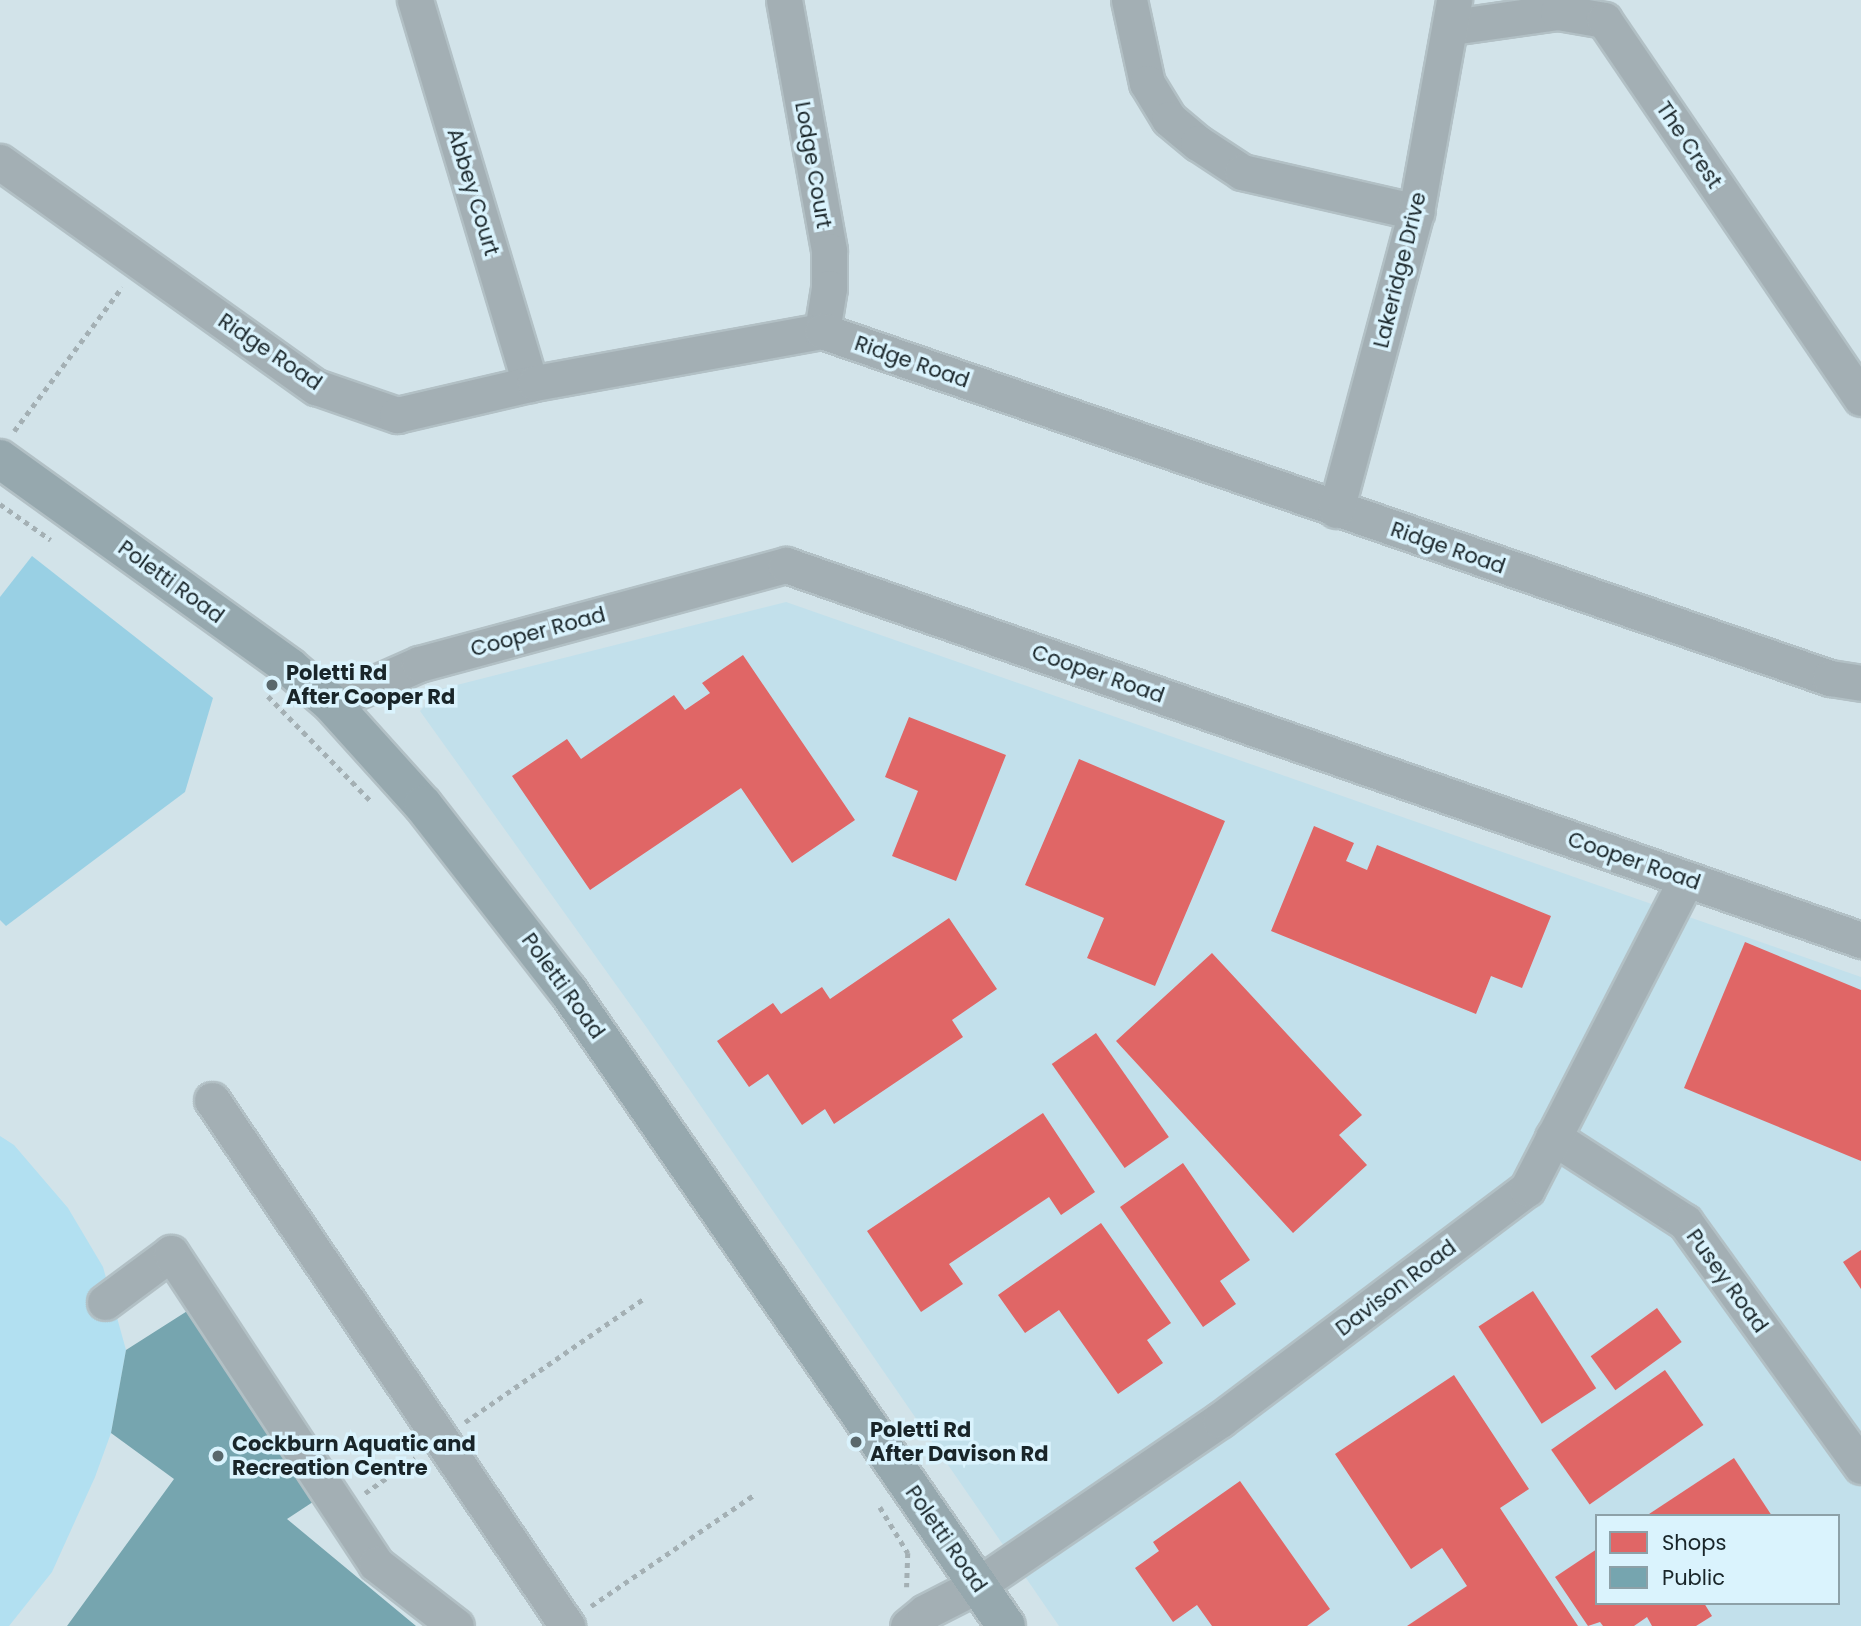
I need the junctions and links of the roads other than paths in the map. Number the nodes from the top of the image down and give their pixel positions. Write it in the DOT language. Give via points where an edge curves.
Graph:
graph roads {
  1 [pos="415,0"];
  2 [pos="784,0"];
  3 [pos="1129,0"];
  4 [pos="1449,9"];
  5 [pos="0,162"];
  6 [pos="1416,212"];
  7 [pos="822,331"];
  8 [pos="530,384"];
  9 [pos="1861,398"];
  10 [pos="3,450"];
  11 [pos="1336,510"];
  12 [pos="1861,683"];
  13 [pos="331,703"];
  14 [pos="1686,879"];
  15 [pos="1861,940"];
  16 [pos="212,1100"];
  17 [pos="1553,1137"];
  18 [pos="105,1302"];
  19 [pos="1861,1466"];
  20 [pos="978,1585"];
  21 [pos="906,1611"];
  22 [pos="566,1625"];
  23 [pos="456,1626"];
  24 [pos="943,1626"];
  25 [pos="1006,1626"];
  1 -- 8 [label="street, Abbey Court"];
  2 -- 7 [label="street, Lodge Court" via="829,251"];
  3 -- 6 [label="street" via="1147,83 1169,119 1198,143 1242,172"];
  4 -- 6 [label="street, Lakeridge Drive"];
  4 -- 9 [label="street, The Crest" via="1558,12 1604,20"];
  5 -- 8 [label="street, Ridge Road" via="316,387 397,415"];
  6 -- 11 [label="street, Lakeridge Drive"];
  7 -- 8 [label="street, Ridge Road"];
  7 -- 11 [label="street, Ridge Road"];
  10 -- 13 [label="main road, Poletti Road"];
  11 -- 12 [label="street, Ridge Road" via="1830,678"];
  13 -- 14 [label="street, Cooper Road" via="419,664 786,565"];
  13 -- 20 [label="main road, Poletti Road" via="423,805 536,947"];
  14 -- 15 [label="street, Cooper Road"];
  14 -- 17 [label="street, Davison Road"];
  16 -- 22 [label="street" via="431,1446"];
  17 -- 19 [label="street, Pusey Road" via="1685,1222"];
  17 -- 20 [label="street, Davison Road" via="1527,1189 1220,1420"];
  18 -- 23 [label="street" via="171,1253 376,1564"];
  20 -- 21 [label="street" via="925,1612"];
  20 -- 24 [label="street"];
  20 -- 25 [label="main road, Poletti Road"];
}
